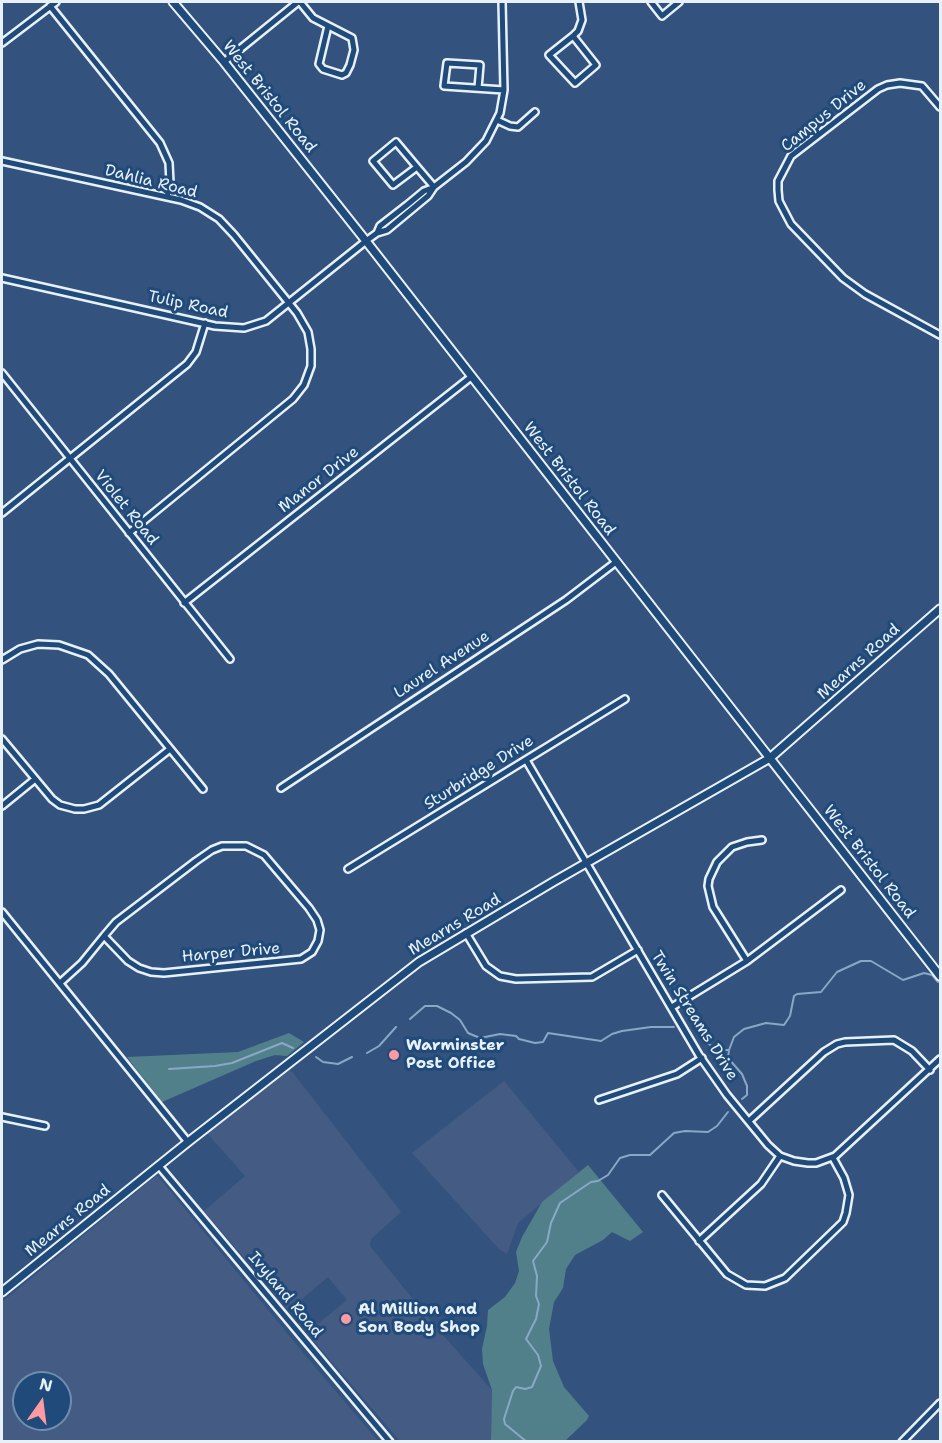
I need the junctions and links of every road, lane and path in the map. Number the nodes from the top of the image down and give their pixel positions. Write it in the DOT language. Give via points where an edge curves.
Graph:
graph roads {
  1 [pos="173,2"];
  2 [pos="299,2"];
  3 [pos="502,2"];
  4 [pos="579,2"];
  5 [pos="651,2"];
  6 [pos="679,2"];
  7 [pos="53,4"];
  8 [pos="328,26"];
  9 [pos="573,36"];
  10 [pos="2,43"];
  11 [pos="224,62"];
  12 [pos="478,88"];
  13 [pos="504,90"];
  14 [pos="940,107"];
  15 [pos="535,112"];
  16 [pos="497,120"];
  17 [pos="2,161"];
  18 [pos="417,167"];
  19 [pos="434,187"];
  20 [pos="167,197"];
  21 [pos="366,241"];
  22 [pos="2,278"];
  23 [pos="289,304"];
  24 [pos="205,323"];
  25 [pos="940,335"];
  26 [pos="2,373"];
  27 [pos="471,377"];
  28 [pos="69,459"];
  29 [pos="2,513"];
  30 [pos="129,533"];
  31 [pos="616,562"];
  32 [pos="184,603"];
  33 [pos="940,609"];
  34 [pos="230,659"];
  35 [pos="2,660"];
  36 [pos="625,699"];
  37 [pos="2,739"];
  38 [pos="170,749"];
  39 [pos="770,758"];
  40 [pos="526,760"];
  41 [pos="34,780"];
  42 [pos="281,788"];
  43 [pos="203,789"];
  44 [pos="2,806"];
  45 [pos="762,840"];
  46 [pos="587,863"];
  47 [pos="348,869"];
  48 [pos="842,890"];
  49 [pos="2,912"];
  50 [pos="466,933"];
  51 [pos="104,936"];
  52 [pos="638,950"];
  53 [pos="747,962"];
  54 [pos="940,976"];
  55 [pos="60,983"];
  56 [pos="672,1007"];
  57 [pos="702,1058"];
  58 [pos="940,1059"];
  59 [pos="930,1070"];
  60 [pos="599,1100"];
  61 [pos="2,1117"];
  62 [pos="749,1121"];
  63 [pos="45,1126"];
  64 [pos="188,1142"];
  65 [pos="780,1156"];
  66 [pos="833,1158"];
  67 [pos="159,1166"];
  68 [pos="662,1194"];
  69 [pos="699,1241"];
  70 [pos="2,1292"];
  71 [pos="940,1403"];
  72 [pos="390,1442"];
  73 [pos="902,1442"];
  1 -- 11 [label="main road, West Bristol Road"];
  2 -- 8 [label="street"];
  2 -- 11 [label="street"];
  3 -- 13 [label="street, Tulip Road"];
  4 -- 9 [label="street" via="582,20"];
  5 -- 6 [label="street" via="662,16"];
  7 -- 10 [label="street"];
  7 -- 20 [label="street" via="160,143 169,164"];
  8 -- 8 [label="street" via="349,36 354,44 350,65 342,75 319,64"];
  9 -- 9 [label="street" via="596,65 574,83 549,55"];
  11 -- 21 [label="main road, West Bristol Road"];
  12 -- 12 [label="street" via="444,86 447,63 480,65"];
  12 -- 13 [label="street"];
  13 -- 16 [label="street, Tulip Road"];
  14 -- 25 [label="street, Campus Drive" via="922,87 900,83 878,89 791,156 782,170 778,190 791,224 843,278"];
  15 -- 16 [label="street" via="518,127"];
  16 -- 19 [label="street, Tulip Road" via="478,151"];
  17 -- 20 [label="street, Dahlia Road"];
  18 -- 18 [label="street" via="393,185 373,161 396,142"];
  18 -- 19 [label="street"];
  19 -- 21 [label="street, Tulip Road" via="407,204"];
  20 -- 23 [label="street, Dahlia Road" via="200,207 219,219"];
  21 -- 23 [label="street, Tulip Road"];
  21 -- 27 [label="main road, West Bristol Road"];
  22 -- 24 [label="street, Tulip Road"];
  23 -- 24 [label="street, Tulip Road" via="252,326 236,328"];
  23 -- 30 [label="street, Dahlia Road" via="304,324 312,349 299,393"];
  24 -- 28 [label="street" via="196,352 187,364"];
  26 -- 28 [label="street, Violet Road"];
  27 -- 31 [label="main road, West Bristol Road"];
  27 -- 32 [label="street, Manor Drive"];
  28 -- 29 [label="street"];
  28 -- 30 [label="street, Violet Road"];
  30 -- 32 [label="street, Violet Road"];
  31 -- 39 [label="main road, West Bristol Road"];
  31 -- 42 [label="street, Laurel Avenue" via="557,606"];
  32 -- 34 [label="street, Violet Road"];
  33 -- 39 [label="main road, Mearns Road"];
  35 -- 38 [label="street" via="38,644 59,645 88,655 109,674"];
  36 -- 40 [label="street, Sturbridge Drive"];
  37 -- 41 [label="street"];
  38 -- 41 [label="street" via="91,808 60,805"];
  38 -- 43 [label="street"];
  39 -- 46 [label="main road, Mearns Road"];
  39 -- 54 [label="main road, West Bristol Road"];
  40 -- 46 [label="street, Twin Streams Drive"];
  40 -- 47 [label="street, Sturbridge Drive"];
  41 -- 44 [label="street"];
  45 -- 53 [label="street" via="732,848 717,862 708,886 713,907"];
  46 -- 50 [label="main road, Mearns Road"];
  46 -- 52 [label="street, Twin Streams Drive"];
  48 -- 53 [label="street"];
  49 -- 55 [label="street"];
  50 -- 52 [label="street" via="486,966 500,976 516,979 592,977"];
  50 -- 64 [label="main road, Mearns Road" via="419,962"];
  51 -- 51 [label="street, Harper Drive" via="123,916 212,850 235,844 264,855 309,908 320,930 312,951 302,959 164,973 139,968"];
  51 -- 55 [label="street, Harper Drive"];
  52 -- 56 [label="street, Twin Streams Drive"];
  53 -- 56 [label="street"];
  55 -- 64 [label="street"];
  56 -- 57 [label="street, Twin Streams Drive"];
  57 -- 60 [label="street" via="677,1074"];
  57 -- 62 [label="street, Twin Streams Drive"];
  58 -- 59 [label="street"];
  59 -- 62 [label="street" via="912,1051 894,1041 845,1042 824,1052"];
  59 -- 66 [label="street"];
  61 -- 63 [label="street"];
  62 -- 65 [label="street, Twin Streams Drive"];
  64 -- 67 [label="main road, Mearns Road"];
  65 -- 66 [label="street" via="808,1163"];
  65 -- 69 [label="street" via="761,1184"];
  66 -- 69 [label="street" via="847,1188 846,1213 839,1227 785,1278 765,1286 739,1282 727,1274"];
  67 -- 70 [label="main road, Mearns Road"];
  67 -- 72 [label="street, Ivyland Road"];
  68 -- 69 [label="street"];
  71 -- 73 [label="street"];
}
